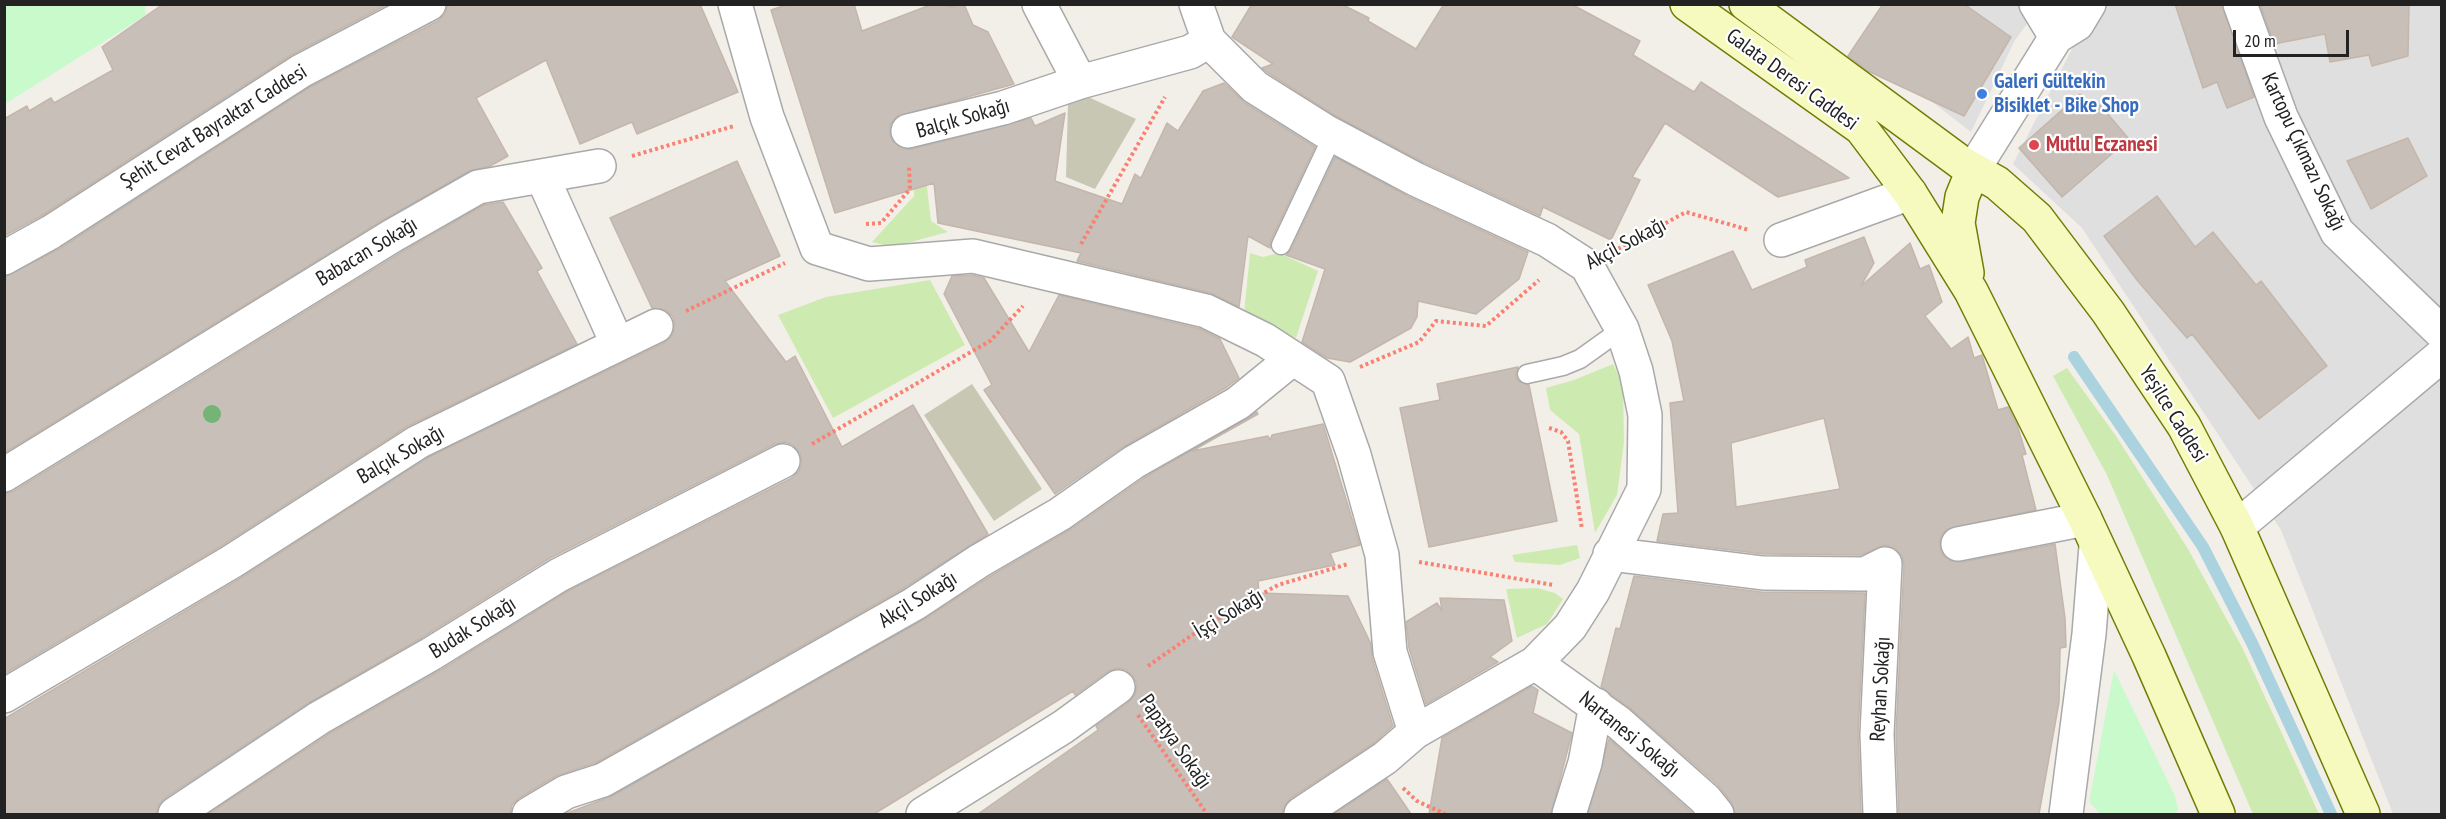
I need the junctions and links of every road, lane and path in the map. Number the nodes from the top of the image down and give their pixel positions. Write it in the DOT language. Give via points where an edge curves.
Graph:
graph roads {
  1 [pos="429,4"];
  2 [pos="735,4"];
  3 [pos="1039,4"];
  4 [pos="1196,4"];
  5 [pos="1687,4"];
  6 [pos="1746,4"];
  7 [pos="2036,4"];
  8 [pos="2060,4"];
  9 [pos="2089,4"];
  10 [pos="2240,4"];
  11 [pos="2056,37"];
  12 [pos="1209,41"];
  13 [pos="1080,82"];
  14 [pos="766,117"];
  15 [pos="908,131"];
  16 [pos="1333,135"];
  17 [pos="599,166"];
  18 [pos="1973,170"];
  19 [pos="542,176"];
  20 [pos="1910,193"];
  21 [pos="811,236"];
  22 [pos="1781,240"];
  23 [pos="1281,245"];
  24 [pos="4,258"];
  25 [pos="1587,266"];
  26 [pos="1971,291"];
  27 [pos="656,326"];
  28 [pos="1622,329"];
  29 [pos="2442,333"];
  30 [pos="617,343"];
  31 [pos="2442,355"];
  32 [pos="1292,358"];
  33 [pos="1527,374"];
  34 [pos="1328,381"];
  35 [pos="1549,428"];
  36 [pos="783,461"];
  37 [pos="4,475"];
  38 [pos="2237,527"];
  39 [pos="2090,532"];
  40 [pos="1583,533"];
  41 [pos="1958,544"];
  42 [pos="1610,554"];
  43 [pos="1382,555"];
  44 [pos="1556,585"];
  45 [pos="1535,663"];
  46 [pos="1119,687"];
  47 [pos="4,696"];
  48 [pos="1596,705"];
  49 [pos="1415,732"];
  50 [pos="1385,758"];
  51 [pos="175,814"];
  52 [pos="529,814"];
  53 [pos="923,814"];
  54 [pos="1207,814"];
  55 [pos="1301,814"];
  56 [pos="1445,814"];
  57 [pos="1569,814"];
  58 [pos="1717,814"];
  59 [pos="1880,814"];
  60 [pos="2066,814"];
  61 [pos="2218,814"];
  62 [pos="2363,814"];
  1 -- 24 [label="street, Şehit Cevat Bayraktar Caddesi" via="301,71 51,232"];
  2 -- 14 [label="street"];
  3 -- 13 [label="street"];
  4 -- 12 [label="street"];
  5 -- 20 [label="main road, Galata Deresi Caddesi" via="1861,128"];
  6 -- 18 [label="main road, Galata Deresi Caddesi"];
  7 -- 11 [label="street"];
  8 -- 11 [label="street" via="2056,10"];
  9 -- 11 [label="street" via="2077,24"];
  10 -- 29 [label="street, Kartopu Çıkmazı Sokağı" via="2281,117 2337,232"];
  11 -- 18 [label="street"];
  12 -- 13 [label="street, Balçık Sokağı" via="1190,52"];
  12 -- 16 [label="street" via="1255,87"];
  13 -- 15 [label="street, Balçık Sokağı" via="1003,108"];
  14 -- 17 [label="path"];
  14 -- 21 [label="street"];
  15 -- 21 [label="path, Balçık Sokağı" via="910,189 881,223"];
  16 -- 23 [label="lane"];
  16 -- 25 [label="street" via="1415,179 1547,240"];
  17 -- 19 [label="street, Babacan Sokağı"];
  18 -- 26 [label="main road" via="1962,197 1958,223"];
  18 -- 38 [label="main road, Yeşilce Caddesi" via="1997,183 2037,218 2108,312 2184,426"];
  19 -- 30 [label="street"];
  19 -- 37 [label="street, Babacan Sokağı" via="478,187"];
  20 -- 22 [label="street"];
  20 -- 26 [label="main road"];
  21 -- 27 [label="path, Balçık Sokağı"];
  21 -- 32 [label="street" via="869,264 973,256 1206,311"];
  22 -- 25 [label="path, Akçil Sokağı" via="1686,212"];
  25 -- 28 [label="street"];
  25 -- 34 [label="path, Akçil Sokağı" via="1541,278 1486,326 1436,321 1419,342"];
  26 -- 39 [label="main road"];
  27 -- 30 [label="street, Balçık Sokağı"];
  28 -- 33 [label="lane" via="1580,359"];
  28 -- 42 [label="street" via="1645,415 1644,489"];
  30 -- 47 [label="street, Balçık Sokağı" via="418,442 231,562"];
  31 -- 38 [label="street"];
  32 -- 34 [label="street"];
  32 -- 52 [label="street, Akçil Sokağı" via="1238,403 1134,462 1060,514 914,604 603,780 566,792"];
  34 -- 43 [label="street"];
  35 -- 40 [label="path" via="1561,432 1568,441"];
  36 -- 51 [label="street, Budak Sokağı" via="559,575 319,718"];
  38 -- 62 [label="main road, Yeşilce Caddesi"];
  39 -- 41 [label="street"];
  39 -- 60 [label="street" via="2089,634"];
  39 -- 61 [label="main road"];
  42 -- 45 [label="street" via="1593,591 1569,627"];
  42 -- 59 [label="street, Reyhan Sokağı" via="1763,573 1865,574 1885,564 1877,734"];
  43 -- 44 [label="path, İşçi Sokağı"];
  43 -- 46 [label="path, İşçi Sokağı" via="1278,585 1208,624"];
  43 -- 49 [label="street" via="1390,651"];
  45 -- 48 [label="street, Nartanesi Sokağı"];
  45 -- 49 [label="street"];
  46 -- 53 [label="street"];
  46 -- 54 [label="path, Papatya Sokağı"];
  48 -- 57 [label="street" via="1585,763"];
  48 -- 58 [label="street, Nartanesi Sokağı" via="1696,791"];
  49 -- 50 [label="street"];
  50 -- 55 [label="street"];
  50 -- 56 [label="path" via="1400,785 1417,801"];
}
